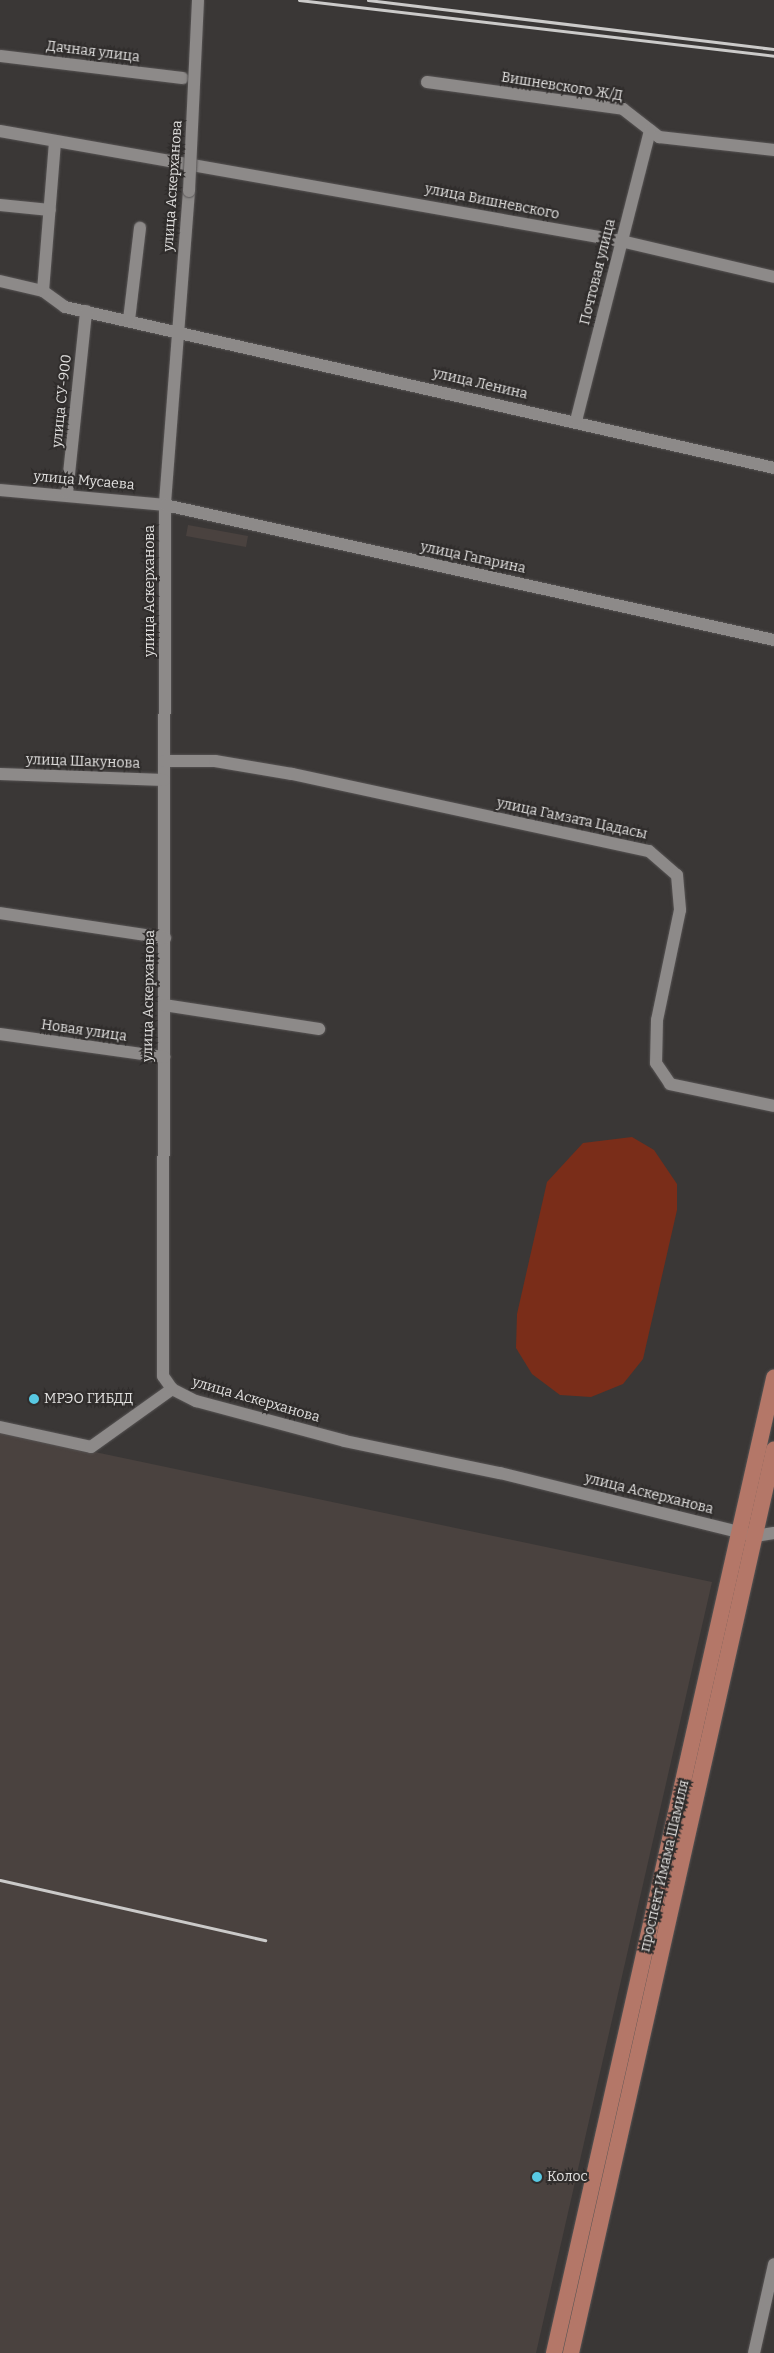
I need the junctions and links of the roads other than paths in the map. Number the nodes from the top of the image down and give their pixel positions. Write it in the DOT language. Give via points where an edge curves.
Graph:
graph roads {
  1 [pos="198,0"];
  2 [pos="0,56"];
  3 [pos="184,78"];
  4 [pos="427,82"];
  5 [pos="650,130"];
  6 [pos="0,131"];
  7 [pos="55,141"];
  8 [pos="774,150"];
  9 [pos="0,205"];
  10 [pos="50,210"];
  11 [pos="140,228"];
  12 [pos="622,241"];
  13 [pos="774,277"];
  14 [pos="0,281"];
  15 [pos="43,291"];
  16 [pos="86,311"];
  17 [pos="129,320"];
  18 [pos="178,330"];
  19 [pos="576,421"];
  20 [pos="774,468"];
  21 [pos="0,490"];
  22 [pos="67,493"];
  23 [pos="165,506"];
  24 [pos="774,640"];
  25 [pos="164,761"];
  26 [pos="0,774"];
  27 [pos="164,780"];
  28 [pos="0,913"];
  29 [pos="165,938"];
  30 [pos="164,1005"];
  31 [pos="319,1028"];
  32 [pos="0,1034"];
  33 [pos="164,1056"];
  34 [pos="774,1106"];
  35 [pos="774,1378"];
  36 [pos="172,1389"];
  37 [pos="0,1427"];
  38 [pos="774,1450"];
  39 [pos="774,1532"];
  40 [pos="748,1535"];
  41 [pos="774,2264"];
  42 [pos="554,2353"];
  43 [pos="571,2353"];
  44 [pos="754,2353"];
  1 -- 18 [label="street, улица Аскерханова, bridge" via="189,191"];
  2 -- 3 [label="street, Дачная улица"];
  4 -- 5 [label="street, Вишневского Ж/Д" via="623,109"];
  5 -- 8 [label="street, Вишневского Ж/Д" via="659,137"];
  5 -- 12 [label="street, Почтовая улица"];
  6 -- 7 [label="street"];
  7 -- 10 [label="street"];
  7 -- 12 [label="street, улица Вишневского" via="203,164"];
  9 -- 10 [label="street"];
  10 -- 15 [label="street"];
  11 -- 17 [label="street"];
  12 -- 13 [label="street, улица Вишневского"];
  12 -- 19 [label="street, Почтовая улица"];
  14 -- 15 [label="street"];
  15 -- 16 [label="street, улица Ленина" via="65,307"];
  16 -- 17 [label="street, улица Ленина"];
  16 -- 22 [label="street, улица СУ-900"];
  17 -- 18 [label="street, улица Ленина"];
  18 -- 19 [label="street, улица Ленина"];
  18 -- 23 [label="street, улица Аскерханова"];
  19 -- 20 [label="street, улица Ленина"];
  21 -- 22 [label="street, улица Мусаева"];
  22 -- 23 [label="street, улица Мусаева"];
  23 -- 24 [label="street, улица Гагарина"];
  23 -- 25 [label="street, улица Аскерханова"];
  25 -- 27 [label="street, улица Аскерханова"];
  25 -- 34 [label="street, улица Гамзата Цадасы" via="215,761 292,774 649,851 677,875 680,910 657,1020 656,1063 670,1084"];
  26 -- 27 [label="street, улица Шакунова"];
  27 -- 29 [label="street, улица Аскерханова"];
  28 -- 29 [label="street"];
  29 -- 30 [label="street, улица Аскерханова"];
  30 -- 31 [label="street"];
  30 -- 33 [label="street, улица Аскерханова"];
  32 -- 33 [label="street, Новая улица"];
  33 -- 36 [label="street, улица Аскерханова" via="160,1360 163,1376"];
  35 -- 40 [label="main road, проспект Имама Шамиля"];
  36 -- 37 [label="street" via="91,1447"];
  36 -- 40 [label="street, улица Аскерханова" via="196,1401 345,1441 500,1472"];
  38 -- 40 [label="main road, проспект Имама Шамиля"];
  39 -- 40 [label="street"];
  40 -- 42 [label="main road, проспект Имама Шамиля"];
  40 -- 43 [label="main road, проспект Имама Шамиля"];
  41 -- 44 [label="street"];
}
